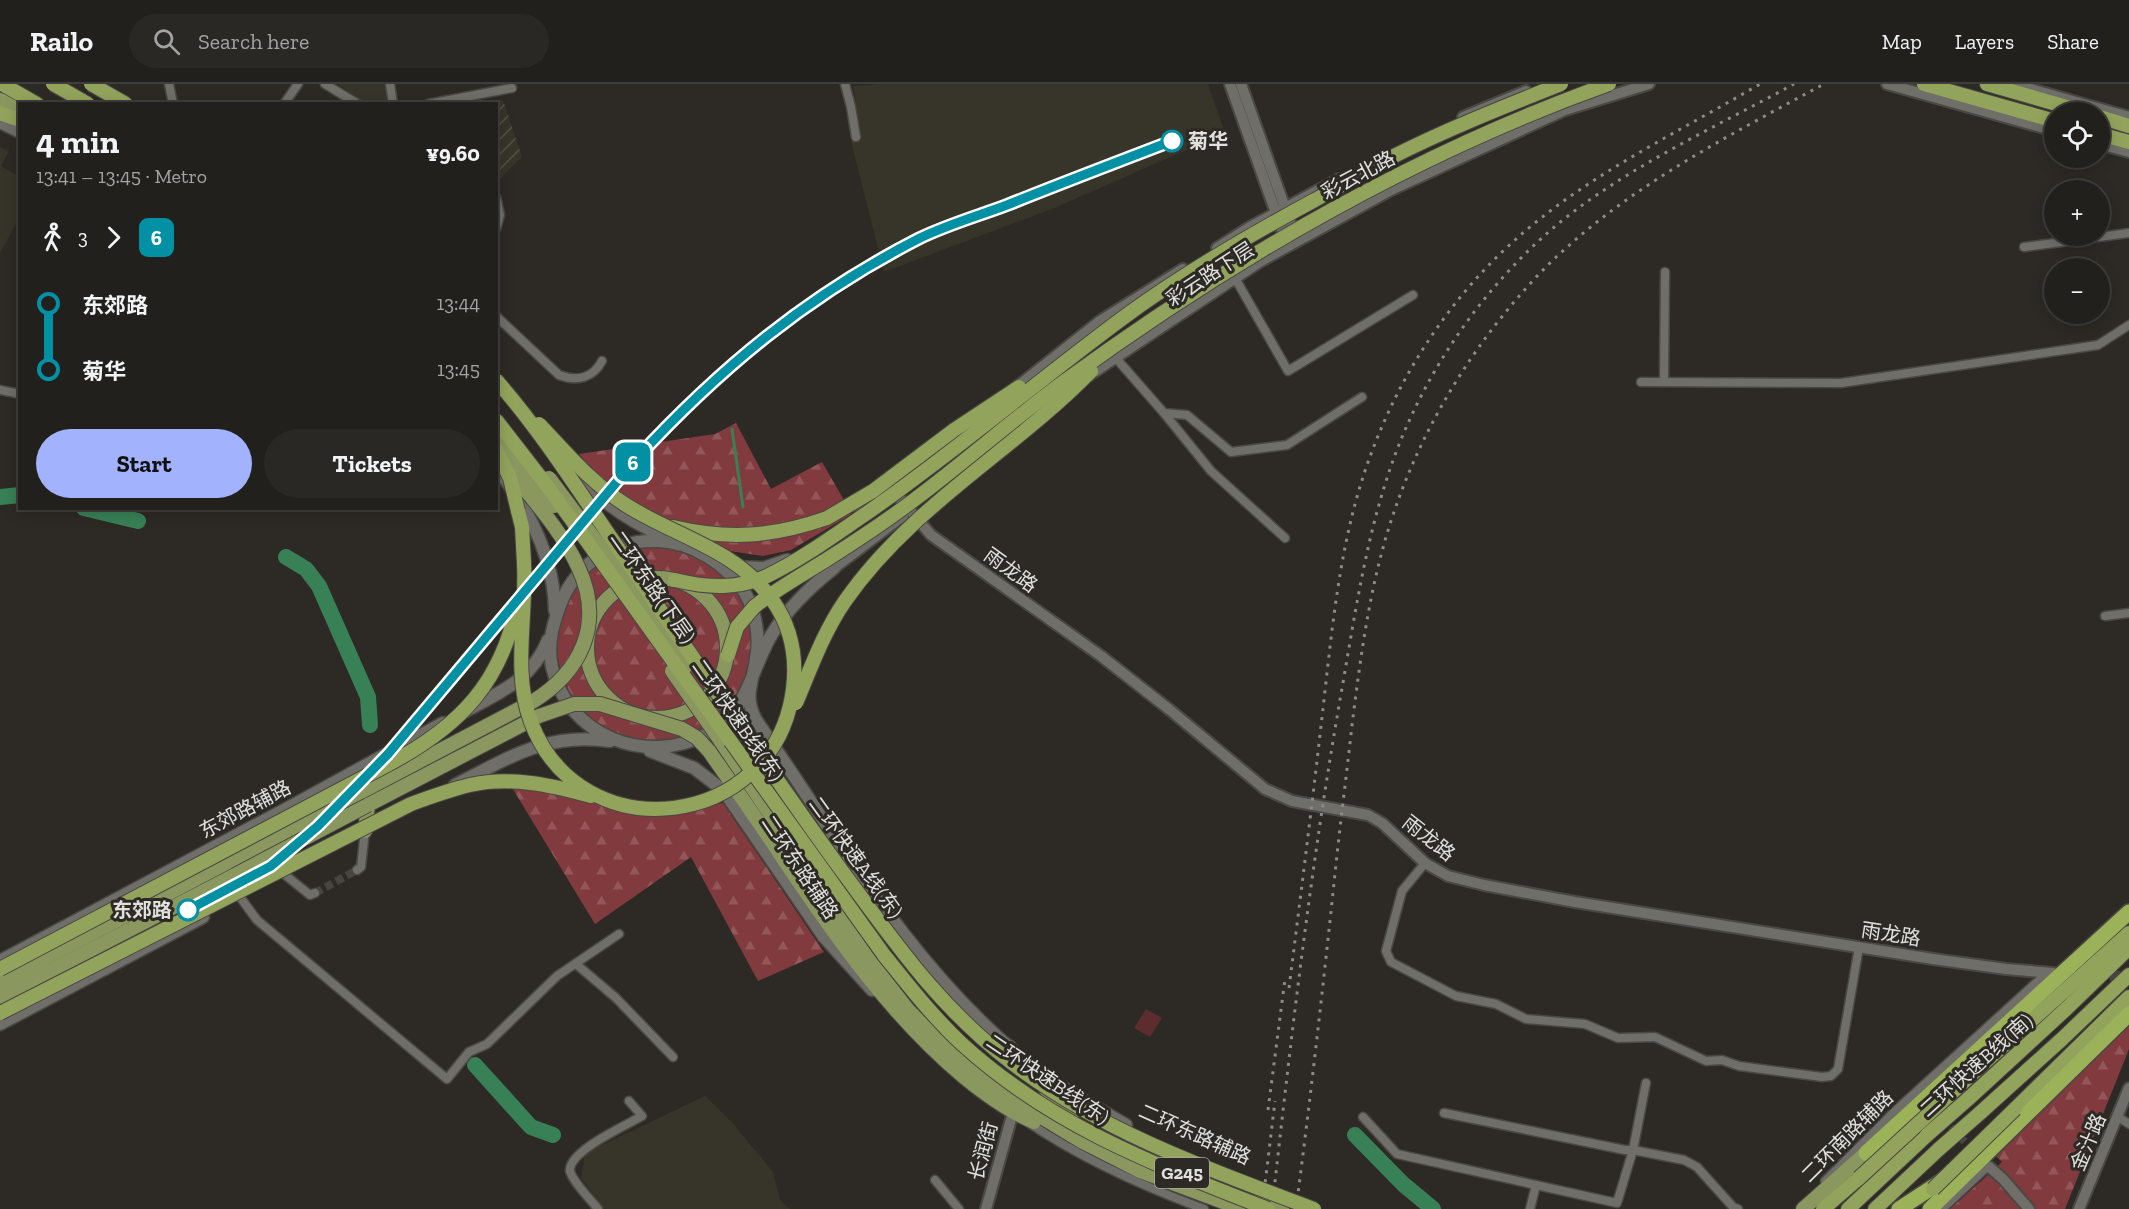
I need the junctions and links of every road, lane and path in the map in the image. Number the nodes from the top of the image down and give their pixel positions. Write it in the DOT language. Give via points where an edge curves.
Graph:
graph roads {
  1 [pos="47,84"];
  2 [pos="53,84"];
  3 [pos="92,84"];
  4 [pos="169,84"];
  5 [pos="298,84"];
  6 [pos="325,84"];
  7 [pos="390,84"];
  8 [pos="844,84"];
  9 [pos="1230,84"];
  10 [pos="1241,84"];
  11 [pos="1543,84"];
  12 [pos="1561,84"];
  13 [pos="1609,84"];
  14 [pos="1649,84"];
  15 [pos="1887,84"];
  16 [pos="1924,84"];
  17 [pos="1987,84"];
  18 [pos="2013,84"];
  19 [pos="1,85"];
  20 [pos="512,88"];
  21 [pos="0,100"];
  22 [pos="31,102"];
  23 [pos="78,102"];
  24 [pos="83,102"];
  25 [pos="84,102"];
  26 [pos="123,102"];
  27 [pos="173,102"];
  28 [pos="285,102"];
  29 [pos="354,102"];
  30 [pos="393,102"];
  31 [pos="438,102"];
  32 [pos="2049,102"];
  33 [pos="18,110"];
  34 [pos="0,112"];
  35 [pos="2129,117"];
  36 [pos="2044,118"];
  37 [pos="18,119"];
  38 [pos="2110,120"];
  39 [pos="0,122"];
  40 [pos="2129,126"];
  41 [pos="2044,128"];
  42 [pos="18,131"];
  43 [pos="856,137"];
  44 [pos="2110,137"];
  45 [pos="2129,142"];
  46 [pos="2110,147"];
  47 [pos="2129,152"];
  48 [pos="498,206"];
  49 [pos="1280,211"];
  50 [pos="498,222"];
  51 [pos="2129,233"];
  52 [pos="1293,244"];
  53 [pos="2024,247"];
  54 [pos="1665,272"];
  55 [pos="1235,278"];
  56 [pos="1413,295"];
  57 [pos="1130,313"];
  58 [pos="498,318"];
  59 [pos="2129,325"];
  60 [pos="1140,328"];
  61 [pos="1116,357"];
  62 [pos="602,361"];
  63 [pos="1641,382"];
  64 [pos="1664,382"];
  65 [pos="498,383"];
  66 [pos="498,383"];
  67 [pos="0,390"];
  68 [pos="508,393"];
  69 [pos="18,394"];
  70 [pos="1362,397"];
  71 [pos="1164,413"];
  72 [pos="498,417"];
  73 [pos="498,423"];
  74 [pos="498,437"];
  75 [pos="498,455"];
  76 [pos="498,456"];
  77 [pos="498,471"];
  78 [pos="890,487"];
  79 [pos="909,511"];
  80 [pos="661,524"];
  81 [pos="1285,538"];
  82 [pos="689,547"];
  83 [pos="808,548"];
  84 [pos="524,563"];
  85 [pos="834,568"];
  86 [pos="675,580"];
  87 [pos="2129,613"];
  88 [pos="2105,616"];
  89 [pos="553,625"];
  90 [pos="586,638"];
  91 [pos="728,655"];
  92 [pos="753,676"];
  93 [pos="630,713"];
  94 [pos="628,745"];
  95 [pos="772,747"];
  96 [pos="610,800"];
  97 [pos="368,805"];
  98 [pos="365,831"];
  99 [pos="1425,862"];
  100 [pos="357,870"];
  101 [pos="284,874"];
  102 [pos="234,875"];
  103 [pos="315,893"];
  104 [pos="240,897"];
  105 [pos="2129,912"];
  106 [pos="2129,933"];
  107 [pos="619,934"];
  108 [pos="1859,947"];
  109 [pos="2129,948"];
  110 [pos="0,961"];
  111 [pos="576,964"];
  112 [pos="0,969"];
  113 [pos="2050,973"];
  114 [pos="2129,975"];
  115 [pos="0,982"];
  116 [pos="0,997"];
  117 [pos="2129,997"];
  118 [pos="0,1014"];
  119 [pos="2129,1014"];
  120 [pos="0,1024"];
  121 [pos="914,1030"];
  122 [pos="1009,1047"];
  123 [pos="673,1057"];
  124 [pos="968,1057"];
  125 [pos="1646,1083"];
  126 [pos="2129,1088"];
  127 [pos="629,1101"];
  128 [pos="1015,1109"];
  129 [pos="1444,1113"];
  130 [pos="2019,1113"];
  131 [pos="1363,1117"];
  132 [pos="1084,1135"];
  133 [pos="1105,1139"];
  134 [pos="1633,1150"];
  135 [pos="1866,1153"];
  136 [pos="1987,1165"];
  137 [pos="935,1180"];
  138 [pos="1536,1185"];
  139 [pos="598,1209"];
  140 [pos="959,1209"];
  141 [pos="986,1209"];
  142 [pos="1204,1209"];
  143 [pos="1242,1209"];
  144 [pos="1268,1209"];
  145 [pos="1282,1209"];
  146 [pos="1314,1209"];
  147 [pos="1323,1209"];
  148 [pos="1530,1209"];
  149 [pos="1738,1209"];
  150 [pos="1798,1209"];
  151 [pos="1803,1209"];
  152 [pos="1811,1209"];
  153 [pos="1824,1209"];
  154 [pos="1848,1209"];
  155 [pos="1875,1209"];
  156 [pos="1899,1209"];
  157 [pos="1913,1209"];
  158 [pos="1930,1209"];
  159 [pos="1942,1209"];
  160 [pos="2029,1209"];
  161 [pos="2079,1209"];
  1 -- 23 [label="main road"];
  2 -- 25 [label="highway, bridge"];
  3 -- 24 [label="street"];
  3 -- 26 [label="highway, bridge"];
  4 -- 27 [label="street"];
  5 -- 28 [label="street"];
  6 -- 29 [label="street"];
  7 -- 30 [label="street"];
  8 -- 43 [label="street"];
  9 -- 49 [label="street"];
  10 -- 49 [label="street"];
  11 -- 49 [label="street, 彩云路下层 / G245" via="1402,145"];
  12 -- 57 [label="highway, 彩云北路, bridge" via="1390,158 1242,239"];
  13 -- 60 [label="highway, 彩云北路, bridge" via="1432,158 1355,198 1259,251"];
  14 -- 52 [label="street, 彩云路下层 / G245" via="1565,110 1389,191"];
  15 -- 41 [label="street"];
  16 -- 36 [label="highway"];
  17 -- 32 [label="highway"];
  18 -- 35 [label="street"];
  19 -- 22 [label="highway"];
  20 -- 31 [label="street"];
  21 -- 33 [label="main road"];
  34 -- 37 [label="highway"];
  38 -- 40 [label="highway"];
  39 -- 42 [label="main road"];
  44 -- 45 [label="highway"];
  46 -- 47 [label="street"];
  48 -- 50 [label="street"];
  49 -- 52 [label="street"];
  49 -- 78 [label="street, 彩云路下层 / G245" via="1107,317"];
  51 -- 53 [label="street"];
  52 -- 55 [label="street, 彩云路下层 / G245"];
  54 -- 64 [label="street"];
  55 -- 56 [label="street" via="1288,371"];
  55 -- 61 [label="street, 彩云路下层 / G245"];
  57 -- 80 [label="highway, bridge" via="964,423 873,491 827,518 754,535 702,534"];
  57 -- 86 [label="highway, bridge" via="914,480 782,568 755,581 730,586"];
  58 -- 62 [label="street" via="559,375 583,378 596,372"];
  59 -- 64 [label="street" via="2098,345 1841,383"];
  60 -- 91 [label="highway, bridge" via="1046,395 893,516 754,607 737,627"];
  60 -- 95 [label="highway, bridge" via="1060,402 939,501 880,558 833,619 784,729"];
  61 -- 71 [label="street"];
  61 -- 79 [label="street, 彩云路下层 / G245" via="993,443"];
  63 -- 64 [label="street"];
  65 -- 68 [label="highway, 二环快速A线(东), bridge"];
  66 -- 82 [label="main road" via="597,496 645,528"];
  67 -- 69 [label="street"];
  68 -- 80 [label="highway, bridge" via="602,488"];
  68 -- 146 [label="highway, 二环快速A线(东), bridge" via="827,851 896,945 946,1004 1013,1064 1082,1109 1164,1150"];
  70 -- 71 [label="street" via="1287,445 1231,452 1187,415"];
  71 -- 81 [label="street" via="1211,471"];
  72 -- 124 [label="main road, 二环东路(下层), bridge" via="606,554 893,970"];
  73 -- 144 [label="highway, 二环快速B线(东), bridge" via="884,956 942,1024 1000,1074 1074,1124 1138,1157"];
  74 -- 124 [label="main road, 二环东路(下层), bridge" via="595,561 882,978 918,1020"];
  75 -- 90 [label="main road, bridge" via="580,570 588,607"];
  76 -- 84 [label="highway, bridge" via="510,478 522,527"];
  77 -- 89 [label="main road" via="529,514 544,552 554,593"];
  78 -- 79 [label="street, 雨龙路"];
  78 -- 83 [label="street, 彩云路下层 / G245"];
  79 -- 85 [label="street, 彩云路下层 / G245"];
  79 -- 99 [label="street, 雨龙路" via="931,535 1101,656 1265,789 1292,801 1368,815"];
  80 -- 95 [label="highway, bridge" via="702,542 739,566 763,589 782,617 792,645 794,679 786,717"];
  82 -- 83 [label="main road, G245" via="729,566 752,569 777,564"];
  82 -- 89 [label="main road, G245" via="646,540 598,555 571,582"];
  82 -- 92 [label="main road" via="726,570 745,593 758,638"];
  84 -- 96 [label="highway, bridge" via="522,668 531,723 567,774"];
  84 -- 112 [label="highway, bridge" via="516,613 499,660 474,700 440,733 395,761"];
  85 -- 92 [label="main road, G245" via="780,622"];
  86 -- 90 [label="main road, bridge" via="644,579 623,587 600,609"];
  86 -- 91 [label="main road, bridge" via="702,594 717,609 728,636"];
  87 -- 88 [label="street"];
  89 -- 94 [label="main road, G245" via="552,668 563,694 591,726"];
  89 -- 110 [label="main road, 东郊路辅路" via="534,665 507,688"];
  90 -- 93 [label="main road, bridge" via="585,659 591,680 608,701"];
  90 -- 115 [label="main road, bridge" via="569,672 532,702"];
  91 -- 93 [label="main road, bridge" via="716,684 690,708 661,717"];
  92 -- 94 [label="main road" via="736,710 709,733 676,745"];
  92 -- 122 [label="main road, 二环东路辅路 / G245" via="749,703 761,726 850,857 958,1000"];
  93 -- 97 [label="main road, bridge" via="600,704 563,706"];
  93 -- 121 [label="main road, bridge" via="682,729 704,744 826,921"];
  94 -- 98 [label="main road" via="568,739 545,743"];
  94 -- 121 [label="main road, 二环东路辅路 / G245" via="670,757 715,782 824,937"];
  95 -- 96 [label="highway, bridge" via="741,781 701,803 660,810"];
  96 -- 118 [label="highway, bridge" via="517,781 472,784 447,791 401,809"];
  97 -- 98 [label="main road"];
  97 -- 102 [label="main road, bridge"];
  98 -- 100 [label="street" via="361,867"];
  98 -- 101 [label="main road"];
  99 -- 108 [label="street, 雨龙路" via="1448,876 1484,885"];
  99 -- 108 [label="street" via="1402,891 1386,951 1391,962 1456,996 1496,1004 1526,1019 1585,1024 1618,1038 1655,1037 1706,1061 1832,1076 1838,1069"];
  101 -- 102 [label="main road"];
  101 -- 103 [label="street" via="310,895"];
  101 -- 104 [label="main road"];
  102 -- 116 [label="main road"];
  104 -- 111 [label="street" via="257,920 447,1078 470,1052 487,1044 557,976"];
  104 -- 120 [label="main road"];
  105 -- 135 [label="highway"];
  106 -- 153 [label="highway, bridge"];
  107 -- 111 [label="street"];
  108 -- 113 [label="street, 雨龙路"];
  109 -- 154 [label="highway, 二环快速B线(南), bridge"];
  111 -- 123 [label="street" via="616,998"];
  113 -- 150 [label="street, 二环南路辅路" via="1918,1092"];
  114 -- 155 [label="highway, bridge"];
  117 -- 130 [label="highway"];
  119 -- 130 [label="highway"];
  121 -- 128 [label="main road, G245" via="960,1074"];
  122 -- 133 [label="main road, G245" via="1064,1112"];
  122 -- 147 [label="main road, 二环东路辅路" via="1065,1089 1136,1130"];
  124 -- 128 [label="main road, 二环东路(下层)"];
  124 -- 132 [label="main road, 二环东路(下层)"];
  125 -- 134 [label="street"];
  126 -- 161 [label="street, 金汁路"];
  127 -- 139 [label="street" via="642,1116 585,1149 571,1164 572,1177"];
  128 -- 132 [label="main road, G245"];
  128 -- 141 [label="street, 长润街"];
  128 -- 142 [label="street" via="1104,1167"];
  129 -- 134 [label="street"];
  130 -- 156 [label="highway" via="1974,1159"];
  130 -- 157 [label="highway, bridge"];
  130 -- 158 [label="highway"];
  131 -- 138 [label="street" via="1397,1154"];
  132 -- 133 [label="main road, 二环东路(下层) / G245"];
  132 -- 143 [label="main road, 二环东路(下层) / G245" via="1146,1173"];
  133 -- 145 [label="main road, 二环东路(下层) / G245" via="1157,1163"];
  134 -- 138 [label="street" via="1617,1203"];
  134 -- 149 [label="street" via="1684,1160 1697,1167"];
  135 -- 151 [label="main road"];
  135 -- 152 [label="main road"];
  136 -- 159 [label="street"];
  136 -- 160 [label="street"];
  137 -- 140 [label="street"];
  138 -- 148 [label="street"];
}
